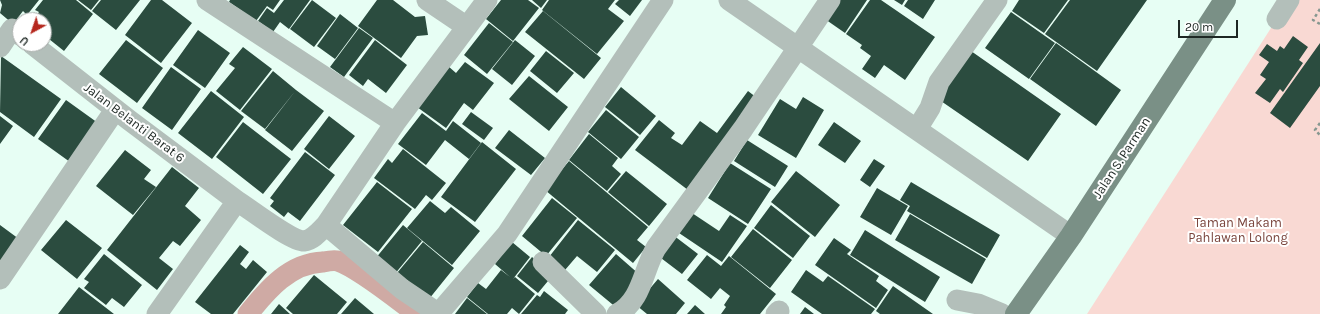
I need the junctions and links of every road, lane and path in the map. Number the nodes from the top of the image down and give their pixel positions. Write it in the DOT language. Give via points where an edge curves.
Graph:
graph roads {
  1 [pos="206,0"];
  2 [pos="427,0"];
  3 [pos="487,0"];
  4 [pos="663,0"];
  5 [pos="729,0"];
  6 [pos="830,0"];
  7 [pos="997,0"];
  8 [pos="1225,0"];
  9 [pos="1289,0"];
  10 [pos="1320,10"];
  11 [pos="1277,19"];
  12 [pos="1320,24"];
  13 [pos="11,27"];
  14 [pos="468,27"];
  15 [pos="0,47"];
  16 [pos="799,48"];
  17 [pos="42,52"];
  18 [pos="115,110"];
  19 [pos="395,123"];
  20 [pos="1320,123"];
  21 [pos="918,129"];
  22 [pos="1320,135"];
  23 [pos="237,201"];
  24 [pos="326,225"];
  25 [pos="1071,236"];
  26 [pos="543,262"];
  27 [pos="0,279"];
  28 [pos="957,300"];
  29 [pos="157,314"];
  30 [pos="439,314"];
  31 [pos="596,314"];
  32 [pos="617,314"];
  33 [pos="1002,314"];
  34 [pos="1016,314"];
  1 -- 19 [label="street"];
  2 -- 14 [label="street"];
  3 -- 14 [label="street, Jalan Belanti Barat 6"];
  4 -- 30 [label="street" via="507,234"];
  5 -- 16 [label="street"];
  6 -- 16 [label="street"];
  7 -- 21 [label="street" via="939,82 930,108"];
  8 -- 25 [label="main road, Jalan S. Parman"];
  9 -- 11 [label="street"];
  10 -- 12 [label="path" via="1313,20"];
  13 -- 15 [label="street"];
  14 -- 19 [label="street, Jalan Belanti Barat 6"];
  16 -- 21 [label="street"];
  16 -- 32 [label="street" via="648,260 634,299"];
  17 -- 18 [label="street, Jalan Belanti Barat 6"];
  18 -- 23 [label="street, Jalan Belanti Barat 6"];
  18 -- 27 [label="street"];
  19 -- 24 [label="street, Jalan Belanti Barat 6"];
  20 -- 22 [label="path" via="1316,130"];
  21 -- 25 [label="street"];
  23 -- 24 [label="street, Jalan Belanti Barat 6" via="288,235 303,241 313,238"];
  23 -- 29 [label="street"];
  24 -- 30 [label="street" via="402,289"];
  25 -- 34 [label="main road, Jalan S. Parman"];
  26 -- 31 [label="street"];
  28 -- 33 [label="street" via="978,304"];
}
